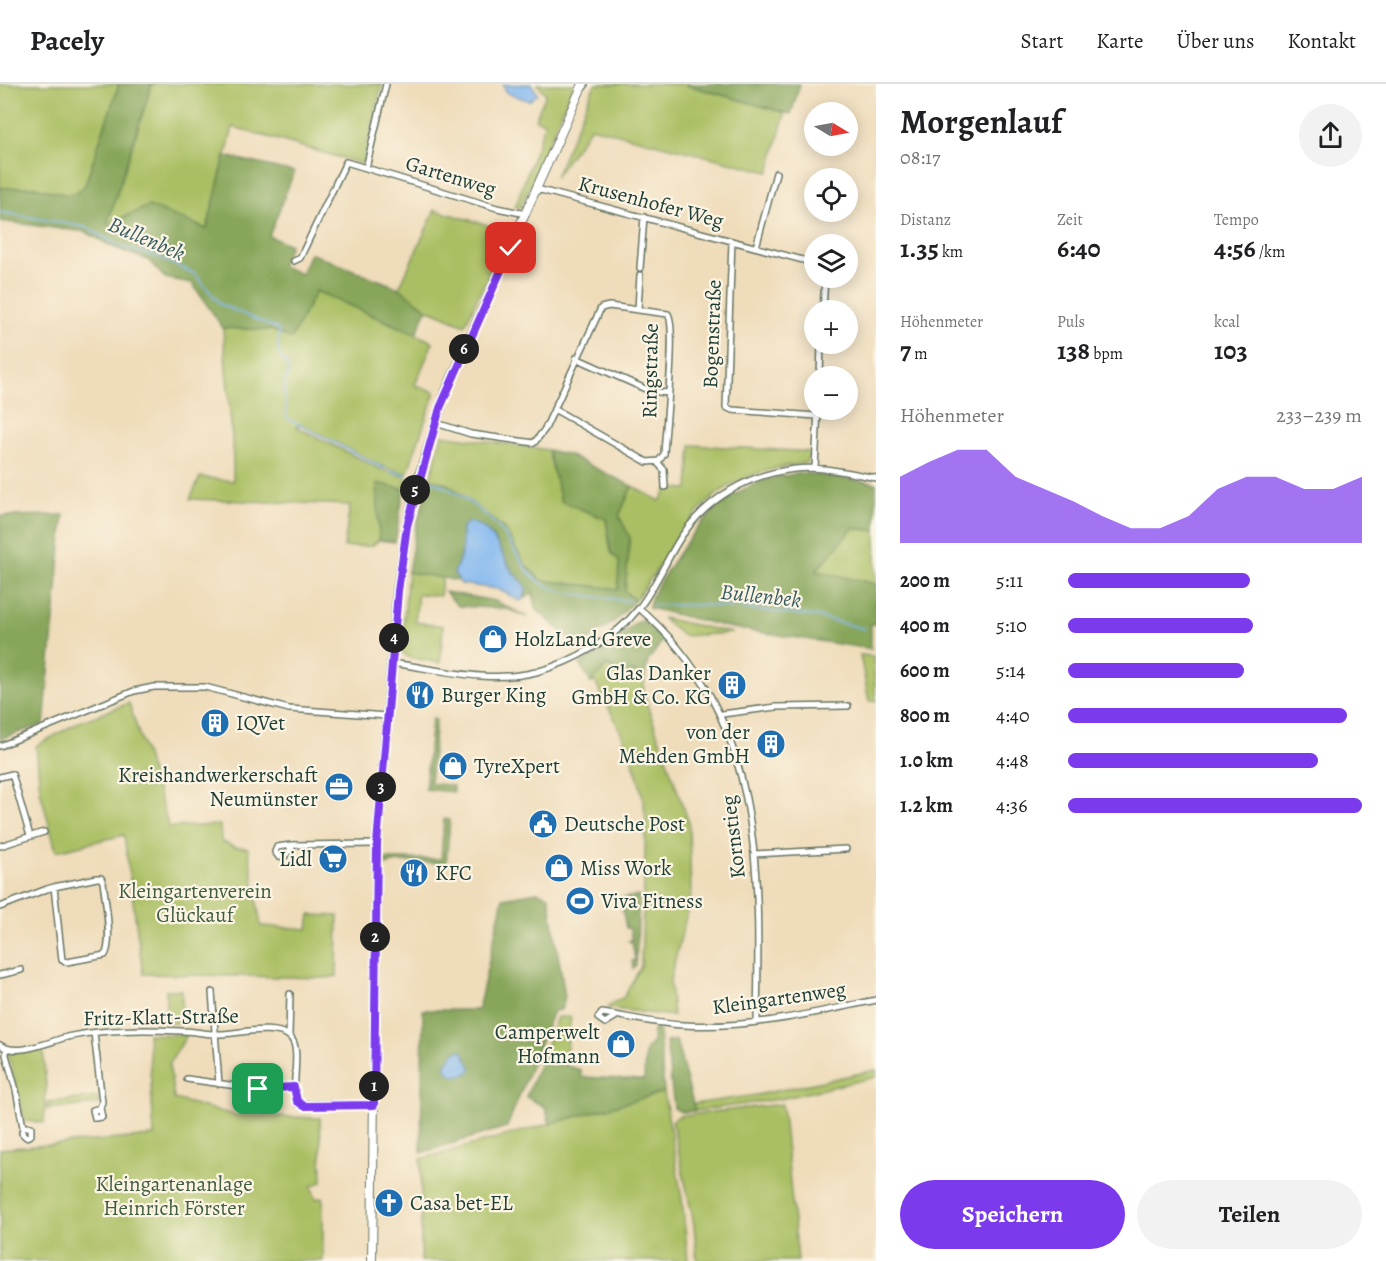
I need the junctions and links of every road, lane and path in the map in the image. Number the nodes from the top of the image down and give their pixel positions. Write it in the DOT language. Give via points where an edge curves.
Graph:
graph roads {
  1 [pos="386,84"];
  2 [pos="583,84"];
  3 [pos="366,168"];
  4 [pos="776,173"];
  5 [pos="537,189"];
  6 [pos="526,214"];
  7 [pos="644,217"];
  8 [pos="732,241"];
  9 [pos="756,247"];
  10 [pos="804,260"];
  11 [pos="294,261"];
  12 [pos="638,309"];
  13 [pos="576,358"];
  14 [pos="668,393"];
  15 [pos="554,409"];
  16 [pos="804,413"];
  17 [pos="817,420"];
  18 [pos="436,423"];
  19 [pos="657,462"];
  20 [pos="814,468"];
  21 [pos="876,478"];
  22 [pos="665,487"];
  23 [pos="639,609"];
  24 [pos="391,663"];
  25 [pos="848,706"];
  26 [pos="722,714"];
  27 [pos="387,716"];
  28 [pos="0,746"];
  29 [pos="20,771"];
  30 [pos="12,774"];
  31 [pos="0,777"];
  32 [pos="44,832"];
  33 [pos="30,836"];
  34 [pos="377,844"];
  35 [pos="294,845"];
  36 [pos="0,846"];
  37 [pos="846,849"];
  38 [pos="753,854"];
  39 [pos="54,887"];
  40 [pos="0,907"];
  41 [pos="21,970"];
  42 [pos="0,975"];
  43 [pos="212,992"];
  44 [pos="291,994"];
  45 [pos="876,1000"];
  46 [pos="615,1017"];
  47 [pos="757,1022"];
  48 [pos="94,1033"];
  49 [pos="215,1034"];
  50 [pos="289,1036"];
  51 [pos="0,1045"];
  52 [pos="6,1048"];
  53 [pos="187,1078"];
  54 [pos="219,1084"];
  55 [pos="294,1087"];
  56 [pos="374,1105"];
  57 [pos="100,1108"];
  58 [pos="23,1128"];
  59 [pos="372,1261"];
  1 -- 3 [label="street"];
  2 -- 5 [label="main road"];
  3 -- 6 [label="street, Gartenweg"];
  3 -- 11 [label="street, Gartenweg" via="346,162 300,258"];
  4 -- 9 [label="street"];
  5 -- 6 [label="main road"];
  5 -- 7 [label="street, Krusenhofer Weg"];
  6 -- 18 [label="main road" via="456,367"];
  7 -- 8 [label="street, Krusenhofer Weg"];
  7 -- 12 [label="street"];
  8 -- 9 [label="street, Krusenhofer Weg"];
  8 -- 16 [label="street, Bogenstraße" via="726,407"];
  9 -- 10 [label="street, Krusenhofer Weg"];
  12 -- 13 [label="street, Ringstraße" via="601,308"];
  12 -- 14 [label="street, Ringstraße" via="663,312 671,318"];
  13 -- 14 [label="street" via="650,391"];
  13 -- 15 [label="street, Ringstraße"];
  14 -- 19 [label="street, Ringstraße" via="664,454"];
  15 -- 18 [label="street, Ringstraße" via="540,439 534,443 471,434"];
  15 -- 19 [label="street" via="647,462"];
  17 -- 20 [label="street"];
  18 -- 24 [label="main road" via="418,479 404,548"];
  19 -- 22 [label="street" via="664,470"];
  20 -- 21 [label="street"];
  20 -- 23 [label="street" via="752,478 716,500 681,537"];
  23 -- 24 [label="street" via="607,637 574,657 535,672 489,676"];
  23 -- 26 [label="street, Kornstieg" via="692,663"];
  24 -- 27 [label="main road"];
  25 -- 26 [label="street" via="776,707"];
  26 -- 38 [label="street, Kornstieg" via="742,781"];
  27 -- 28 [label="street" via="289,709 205,687 154,687 134,691"];
  27 -- 34 [label="main road"];
  29 -- 30 [label="street"];
  30 -- 31 [label="street"];
  30 -- 33 [label="street"];
  32 -- 33 [label="street"];
  33 -- 36 [label="street"];
  34 -- 35 [label="street"];
  34 -- 56 [label="main road"];
  37 -- 38 [label="street"];
  38 -- 47 [label="street, Kornstieg" via="759,948"];
  39 -- 39 [label="street" via="102,880 107,918 105,954 63,961"];
  39 -- 40 [label="street"];
  41 -- 42 [label="street"];
  43 -- 49 [label="street"];
  44 -- 50 [label="street"];
  45 -- 47 [label="street, Kleingartenweg"];
  46 -- 47 [label="street, Kleingartenweg" via="686,1026"];
  48 -- 49 [label="street, Fritz-Klatt-Straße" via="156,1030"];
  48 -- 52 [label="street, Fritz-Klatt-Straße" via="32,1047"];
  48 -- 57 [label="street" via="101,1082"];
  49 -- 50 [label="street, Fritz-Klatt-Straße" via="278,1031"];
  49 -- 54 [label="street"];
  50 -- 55 [label="street" via="295,1046"];
  51 -- 52 [label="street"];
  52 -- 58 [label="street"];
  53 -- 54 [label="street"];
  54 -- 55 [label="street" via="258,1089"];
  55 -- 56 [label="street" via="301,1105"];
  56 -- 59 [label="main road"];
}
